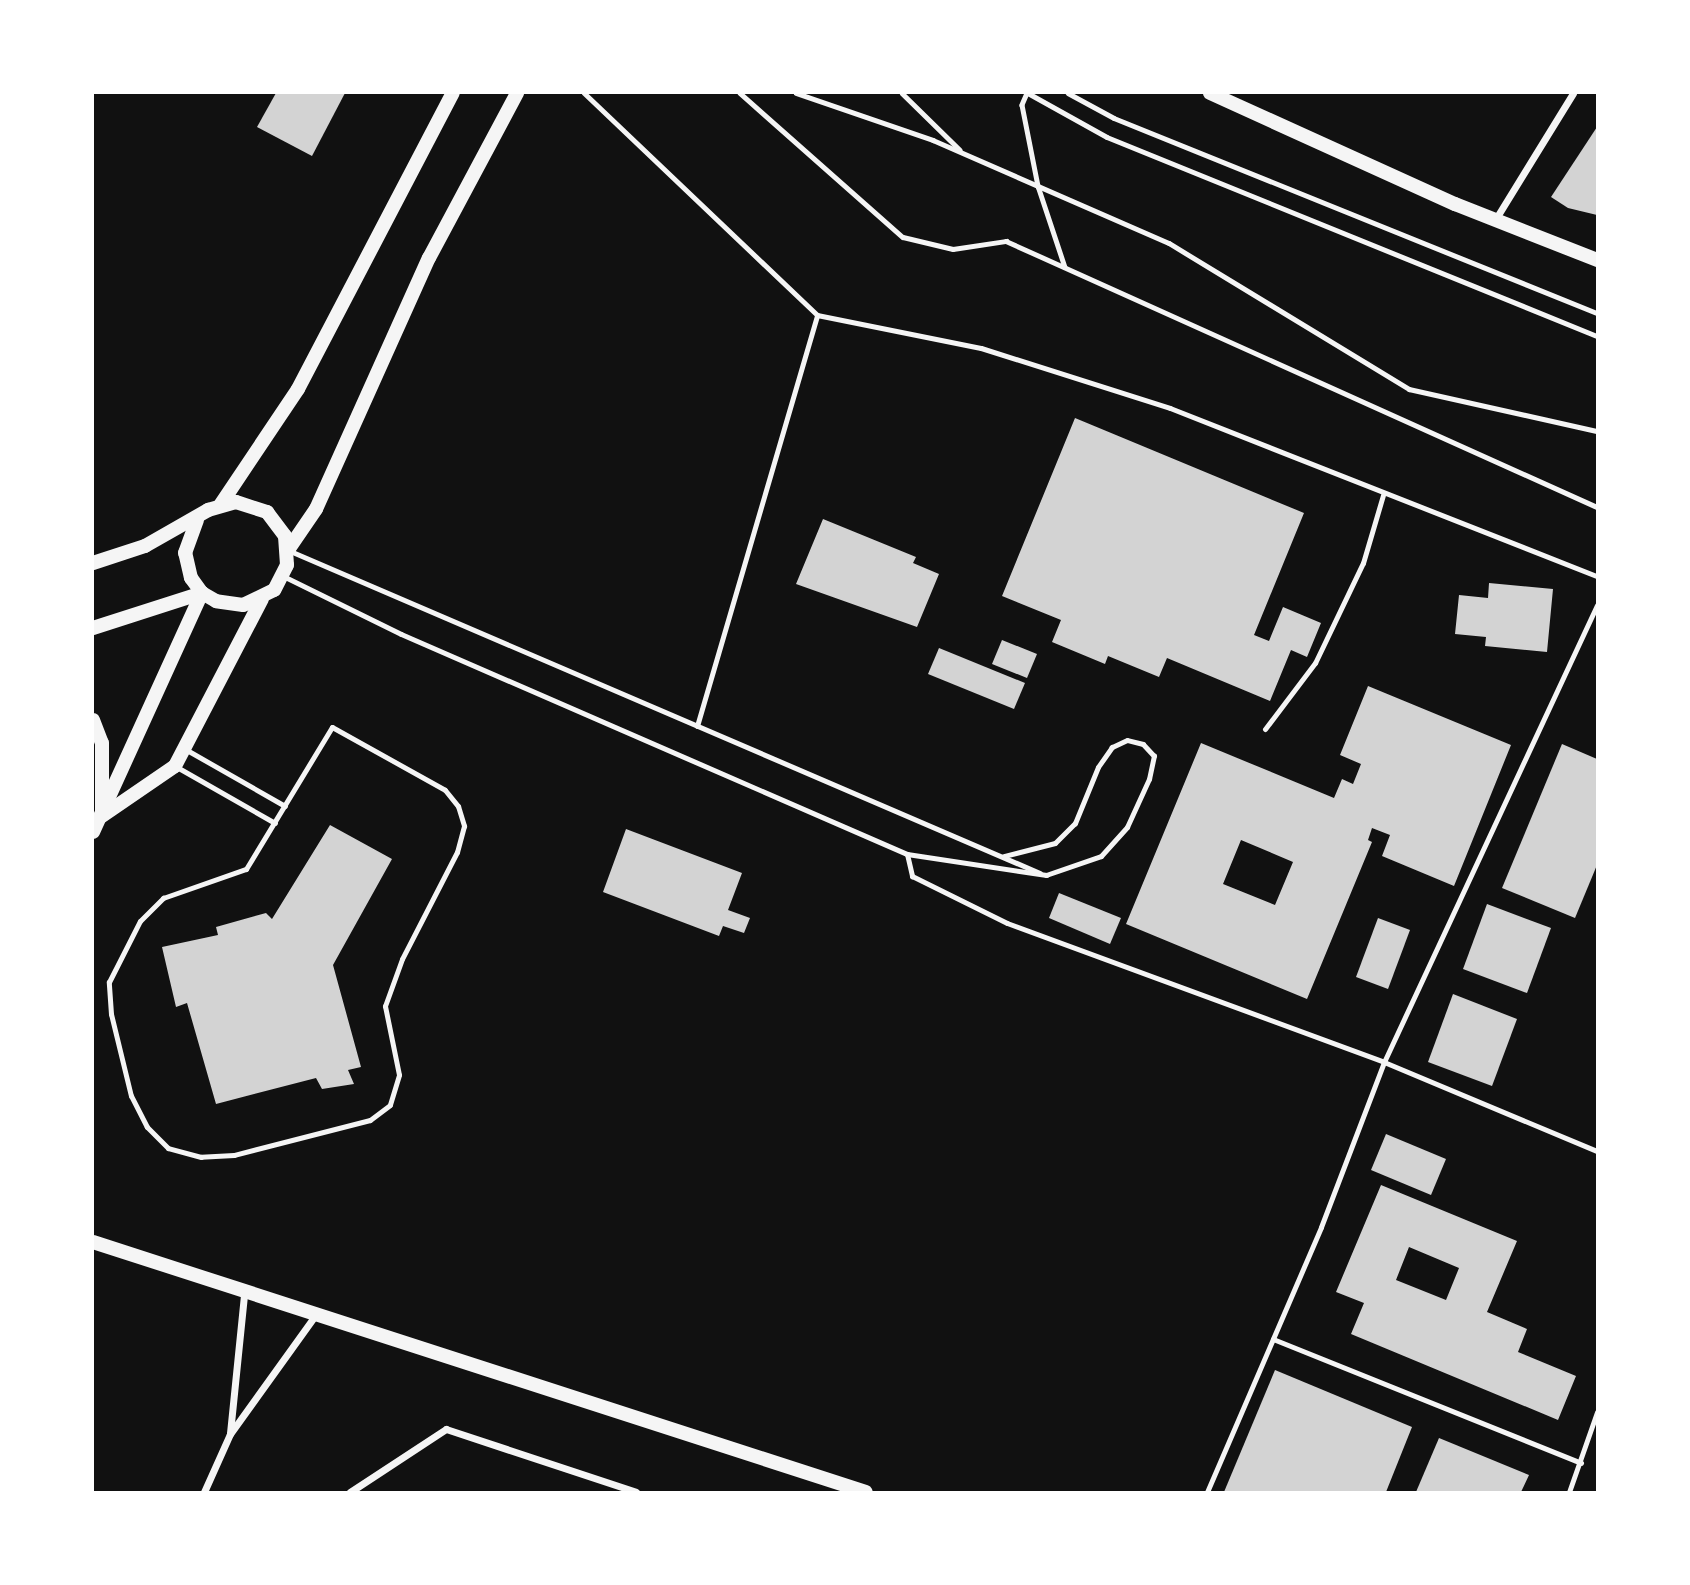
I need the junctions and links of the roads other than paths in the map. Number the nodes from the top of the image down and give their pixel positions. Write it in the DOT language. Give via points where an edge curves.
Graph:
graph roads {
  1 [pos="453,93"];
  2 [pos="517,93"];
  3 [pos="584,93"];
  4 [pos="1210,93"];
  5 [pos="1573,93"];
  6 [pos="1495,220"];
  7 [pos="1597,260"];
  8 [pos="817,315"];
  9 [pos="1382,495"];
  10 [pos="221,504"];
  11 [pos="198,520"];
  12 [pos="288,550"];
  13 [pos="93,563"];
  14 [pos="283,576"];
  15 [pos="1597,576"];
  16 [pos="202,593"];
  17 [pos="262,599"];
  18 [pos="1597,604"];
  19 [pos="93,628"];
  20 [pos="93,720"];
  21 [pos="697,726"];
  22 [pos="1265,729"];
  23 [pos="184,748"];
  24 [pos="175,766"];
  25 [pos="285,806"];
  26 [pos="102,816"];
  27 [pos="275,823"];
  28 [pos="93,832"];
  29 [pos="907,854"];
  30 [pos="1004,856"];
  31 [pos="1046,876"];
  32 [pos="1384,1062"];
  33 [pos="1597,1151"];
  34 [pos="93,1242"];
  35 [pos="244,1294"];
  36 [pos="314,1317"];
  37 [pos="1273,1339"];
  38 [pos="1597,1412"];
  39 [pos="230,1434"];
  40 [pos="1581,1463"];
  41 [pos="204,1492"];
  42 [pos="350,1492"];
  43 [pos="636,1492"];
  44 [pos="866,1492"];
  45 [pos="1208,1492"];
  46 [pos="1569,1492"];
  1 -- 10 [label="main road" via="298,388"];
  2 -- 12 [label="main road" via="429,258 316,509"];
  3 -- 8 [label="lane"];
  4 -- 6 [label="main road"];
  5 -- 6 [label="street"];
  6 -- 7 [label="main road"];
  8 -- 9 [label="lane" via="981,348 1170,408"];
  8 -- 21 [label="lane"];
  9 -- 15 [label="lane"];
  9 -- 22 [label="lane" via="1363,563 1315,663"];
  10 -- 11 [label="main road"];
  10 -- 12 [label="main road" via="252,504 267,512 278,523"];
  11 -- 13 [label="main road" via="145,546"];
  11 -- 16 [label="main road" via="185,553 191,578"];
  12 -- 14 [label="main road"];
  12 -- 21 [label="lane"];
  14 -- 17 [label="main road"];
  14 -- 29 [label="lane" via="401,634"];
  16 -- 17 [label="main road" via="229,606"];
  16 -- 19 [label="main road"];
  16 -- 26 [label="main road"];
  17 -- 23 [label="main road"];
  18 -- 32 [label="lane"];
  20 -- 26 [label="main road" via="102,743"];
  21 -- 30 [label="lane"];
  23 -- 24 [label="main road"];
  23 -- 25 [label="lane"];
  24 -- 26 [label="main road"];
  24 -- 27 [label="lane"];
  25 -- 27 [label="lane"];
  25 -- 27 [label="lane" via="332,727 445,790 458,806 464,827 457,852 402,959 384,1006 399,1076 390,1105 370,1120 234,1155 201,1157 168,1148 146,1127 131,1096 111,1014 109,982 140,920 163,898 246,869"];
  26 -- 28 [label="main road"];
  29 -- 31 [label="lane"];
  29 -- 32 [label="lane" via="912,876 1007,923"];
  30 -- 31 [label="lane"];
  30 -- 31 [label="lane" via="1055,843 1075,823 1112,747 1127,740 1143,744 1154,756 1127,827 1101,856"];
  32 -- 33 [label="lane"];
  32 -- 37 [label="lane"];
  34 -- 35 [label="main road"];
  35 -- 36 [label="main road"];
  35 -- 39 [label="street"];
  36 -- 39 [label="street"];
  36 -- 44 [label="main road"];
  37 -- 40 [label="lane"];
  37 -- 45 [label="lane"];
  38 -- 40 [label="lane"];
  39 -- 41 [label="street"];
  40 -- 46 [label="lane"];
  42 -- 43 [label="street" via="446,1429"];
}
